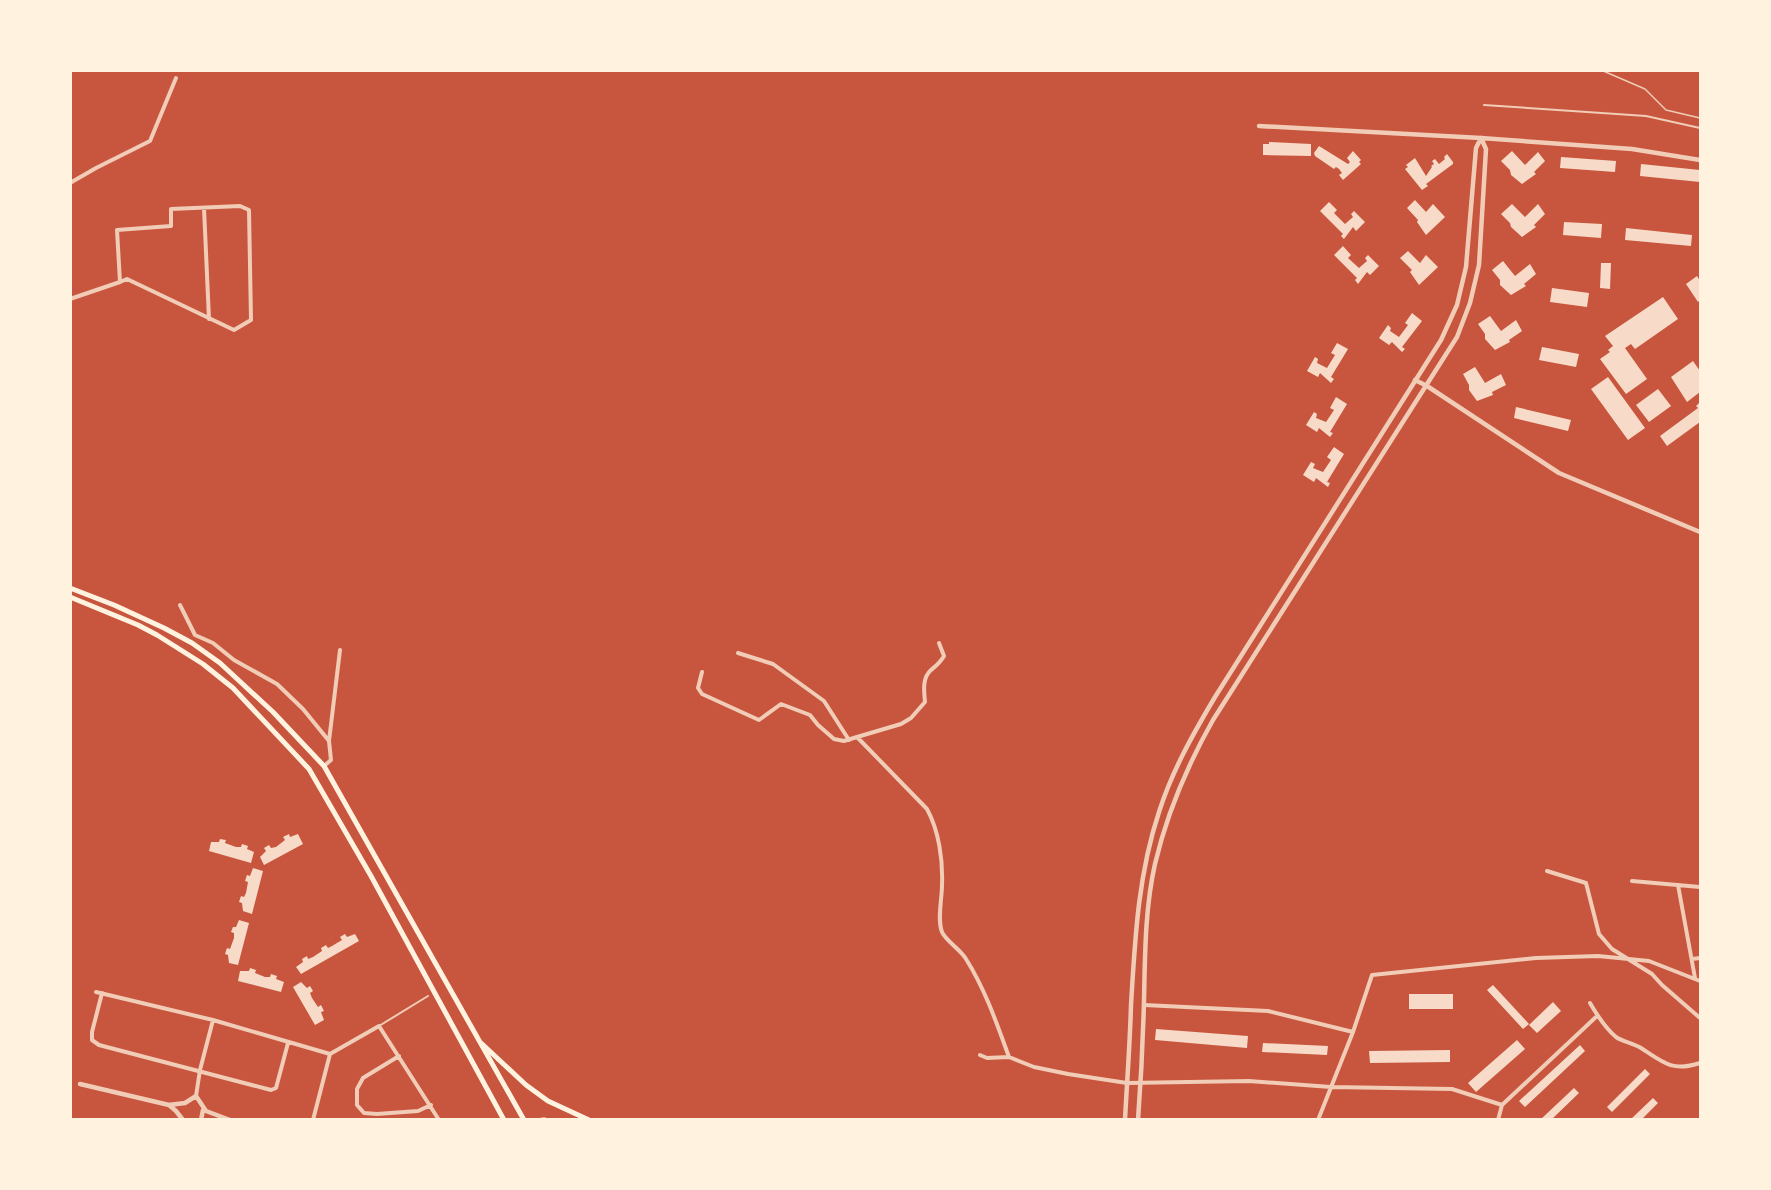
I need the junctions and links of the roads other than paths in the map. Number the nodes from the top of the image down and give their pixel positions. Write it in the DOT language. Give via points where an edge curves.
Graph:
graph roads {
  1 [pos="1601,70"];
  2 [pos="176,78"];
  3 [pos="1484,105"];
  4 [pos="1701,118"];
  5 [pos="1259,126"];
  6 [pos="1701,128"];
  7 [pos="1481,138"];
  8 [pos="1701,160"];
  9 [pos="70,183"];
  10 [pos="204,208"];
  11 [pos="120,282"];
  12 [pos="70,299"];
  13 [pos="209,319"];
  14 [pos="1415,380"];
  15 [pos="1427,386"];
  16 [pos="1701,532"];
  17 [pos="70,588"];
  18 [pos="70,597"];
  19 [pos="180,605"];
  20 [pos="195,635"];
  21 [pos="192,643"];
  22 [pos="939,643"];
  23 [pos="340,650"];
  24 [pos="738,653"];
  25 [pos="702,672"];
  26 [pos="858,737"];
  27 [pos="849,740"];
  28 [pos="329,741"];
  29 [pos="324,766"];
  30 [pos="1547,871"];
  31 [pos="1632,881"];
  32 [pos="1678,885"];
  33 [pos="1701,887"];
  34 [pos="1624,957"];
  35 [pos="1701,958"];
  36 [pos="1692,960"];
  37 [pos="1695,979"];
  38 [pos="1701,981"];
  39 [pos="96,992"];
  40 [pos="102,993"];
  41 [pos="428,996"];
  42 [pos="1590,1003"];
  43 [pos="1143,1005"];
  44 [pos="1597,1016"];
  45 [pos="1701,1018"];
  46 [pos="213,1020"];
  47 [pos="379,1026"];
  48 [pos="1353,1032"];
  49 [pos="476,1038"];
  50 [pos="288,1043"];
  51 [pos="330,1054"];
  52 [pos="980,1055"];
  53 [pos="399,1056"];
  54 [pos="1010,1057"];
  55 [pos="1701,1063"];
  56 [pos="200,1070"];
  57 [pos="1127,1083"];
  58 [pos="1141,1083"];
  59 [pos="80,1084"];
  60 [pos="1331,1087"];
  61 [pos="196,1096"];
  62 [pos="187,1102"];
  63 [pos="169,1105"];
  64 [pos="431,1105"];
  65 [pos="1502,1105"];
  66 [pos="201,1106"];
  67 [pos="182,1118"];
  68 [pos="201,1119"];
  69 [pos="230,1119"];
  70 [pos="313,1119"];
  71 [pos="439,1119"];
  72 [pos="504,1119"];
  73 [pos="524,1119"];
  74 [pos="589,1119"];
  75 [pos="1125,1119"];
  76 [pos="1138,1119"];
  77 [pos="1318,1119"];
  78 [pos="1498,1119"];
  1 -- 4 [label="lane" via="1645,89 1666,110"];
  2 -- 9 [label="street" via="150,141"];
  3 -- 6 [label="street" via="1646,116"];
  5 -- 7 [label="street"];
  7 -- 8 [label="street" via="1632,149"];
  7 -- 14 [label="street" via="1476,148 1466,267 1457,305 1441,340"];
  7 -- 15 [label="street" via="1486,149 1479,265 1456,337"];
  10 -- 11 [label="street" via="171,209 171,226 117,230"];
  10 -- 13 [label="street"];
  10 -- 13 [label="street" via="240,206 249,210 251,320 234,330"];
  11 -- 12 [label="street"];
  11 -- 13 [label="street" via="127,279"];
  14 -- 15 [label="street"];
  14 -- 57 [label="street" via="1215,697 1170,781 1146,856 1138,900"];
  15 -- 16 [label="street" via="1559,473"];
  15 -- 43 [label="street" via="1195,751 1179,786 1155,866 1145,942"];
  17 -- 21 [label="main road"];
  18 -- 72 [label="main road" via="158,635 202,664 233,688 309,770"];
  19 -- 20 [label="street"];
  20 -- 21 [label="street"];
  20 -- 28 [label="street" via="277,684"];
  21 -- 29 [label="main road" via="246,686"];
  22 -- 26 [label="street" via="944,656 927,675 925,702 912,718"];
  23 -- 28 [label="street"];
  24 -- 27 [label="street" via="773,664 825,701"];
  25 -- 27 [label="street" via="698,688 702,694 759,720 781,704 810,715 834,739"];
  26 -- 27 [label="street"];
  26 -- 54 [label="street" via="935,822 942,883 942,933 966,958"];
  28 -- 29 [label="street" via="331,760"];
  29 -- 49 [label="main road"];
  30 -- 34 [label="street" via="1586,883 1599,934"];
  31 -- 32 [label="street"];
  32 -- 33 [label="street"];
  32 -- 36 [label="street"];
  34 -- 37 [label="street" via="1649,961"];
  34 -- 45 [label="street" via="1652,974"];
  34 -- 48 [label="street" via="1536,958 1372,975"];
  35 -- 36 [label="street"];
  36 -- 37 [label="street"];
  37 -- 38 [label="street"];
  39 -- 40 [label="street"];
  40 -- 46 [label="street"];
  40 -- 56 [label="street" via="92,1040"];
  41 -- 47 [label="street"];
  42 -- 44 [label="street"];
  43 -- 48 [label="street" via="1268,1011"];
  43 -- 58 [label="street"];
  44 -- 55 [label="street" via="1616,1037 1671,1067"];
  44 -- 65 [label="street"];
  46 -- 50 [label="street"];
  46 -- 56 [label="street"];
  47 -- 51 [label="street"];
  47 -- 53 [label="street"];
  48 -- 60 [label="street"];
  49 -- 73 [label="main road"];
  49 -- 74 [label="main road" via="526,1085 549,1101"];
  50 -- 51 [label="street"];
  50 -- 56 [label="street" via="276,1088 271,1090"];
  51 -- 70 [label="street"];
  52 -- 54 [label="street"];
  53 -- 64 [label="street"];
  53 -- 64 [label="street" via="363,1078 357,1089 357,1105 364,1113 377,1114 418,1112"];
  54 -- 57 [label="street" via="1034,1067"];
  56 -- 61 [label="street"];
  57 -- 58 [label="street"];
  57 -- 75 [label="street"];
  58 -- 60 [label="street" via="1249,1081"];
  58 -- 76 [label="street"];
  59 -- 63 [label="street"];
  60 -- 65 [label="street" via="1452,1089"];
  60 -- 77 [label="street"];
  61 -- 62 [label="street"];
  61 -- 66 [label="street"];
  62 -- 63 [label="street"];
  62 -- 66 [label="street"];
  62 -- 67 [label="street" via="181,1109"];
  63 -- 67 [label="street"];
  64 -- 71 [label="street"];
  65 -- 78 [label="street"];
  66 -- 68 [label="street"];
  66 -- 69 [label="street"];
}
